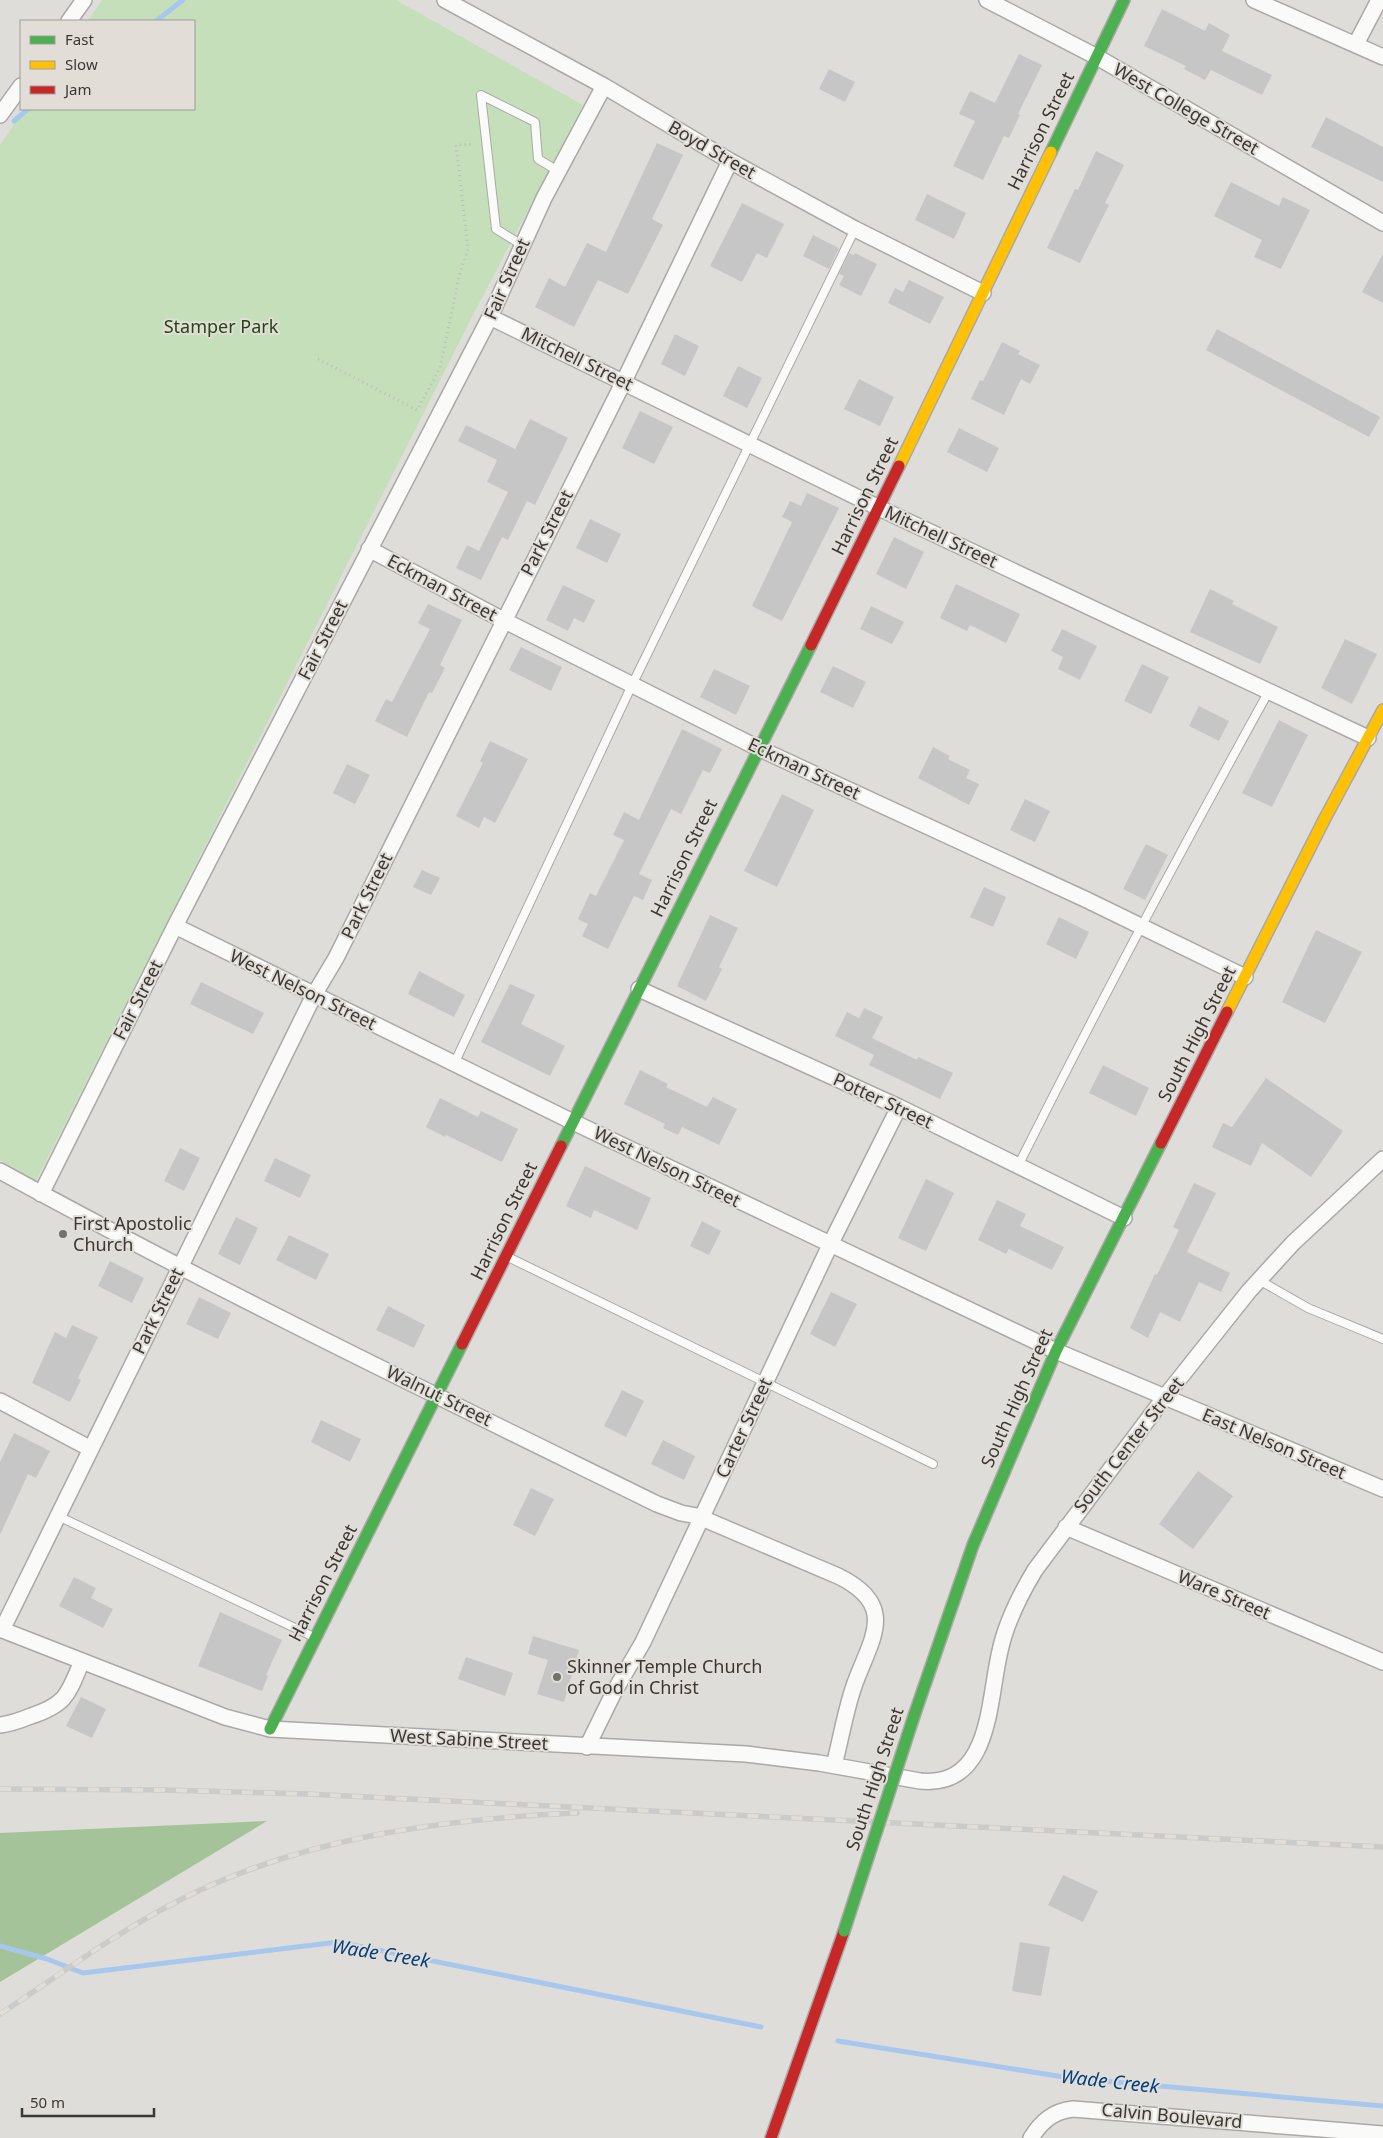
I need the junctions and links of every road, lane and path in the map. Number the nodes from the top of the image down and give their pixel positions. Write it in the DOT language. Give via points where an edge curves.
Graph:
graph roads {
  1 [pos="84,0"];
  2 [pos="445,0"];
  3 [pos="987,0"];
  4 [pos="1124,0"];
  5 [pos="1254,0"];
  6 [pos="1378,0"];
  7 [pos="70,20"];
  8 [pos="1356,44"];
  9 [pos="1383,56"];
  10 [pos="1097,57"];
  11 [pos="604,86"];
  12 [pos="20,87"];
  13 [pos="0,115"];
  14 [pos="486,143"];
  15 [pos="730,161"];
  16 [pos="558,171"];
  17 [pos="1383,223"];
  18 [pos="855,229"];
  19 [pos="522,245"];
  20 [pos="983,293"];
  21 [pos="490,317"];
  22 [pos="318,359"];
  23 [pos="624,381"];
  24 [pos="750,446"];
  25 [pos="879,508"];
  26 [pos="369,549"];
  27 [pos="503,620"];
  28 [pos="632,685"];
  29 [pos="1269,691"];
  30 [pos="1383,710"];
  31 [pos="1368,738"];
  32 [pos="758,748"];
  33 [pos="175,926"];
  34 [pos="1141,926"];
  35 [pos="1245,977"];
  36 [pos="639,989"];
  37 [pos="314,995"];
  38 [pos="454,1064"];
  39 [pos="898,1107"];
  40 [pos="573,1122"];
  41 [pos="1383,1159"];
  42 [pos="1018,1166"];
  43 [pos="0,1171"];
  44 [pos="42,1194"];
  45 [pos="1124,1218"];
  46 [pos="830,1245"];
  47 [pos="506,1256"];
  48 [pos="180,1266"];
  49 [pos="1259,1280"];
  50 [pos="1383,1339"];
  51 [pos="1056,1351"];
  52 [pos="766,1383"];
  53 [pos="436,1396"];
  54 [pos="1164,1398"];
  55 [pos="0,1402"];
  56 [pos="91,1449"];
  57 [pos="933,1464"];
  58 [pos="1383,1490"];
  59 [pos="58,1516"];
  60 [pos="702,1518"];
  61 [pos="1066,1527"];
  62 [pos="1,1630"];
  63 [pos="315,1638"];
  64 [pos="82,1661"];
  65 [pos="1383,1662"];
  66 [pos="0,1725"];
  67 [pos="270,1728"];
  68 [pos="587,1747"];
  69 [pos="834,1765"];
  70 [pos="953,1777"];
  71 [pos="1383,2134"];
  72 [pos="771,2138"];
  73 [pos="1031,2138"];
  1 -- 7 [label="street"];
  2 -- 11 [label="street, Boyd Street"];
  3 -- 10 [label="street, West College Street"];
  4 -- 10 [label="street, Harrison Street"];
  5 -- 8 [label="street"];
  6 -- 8 [label="street"];
  8 -- 9 [label="street"];
  10 -- 17 [label="street, West College Street"];
  10 -- 20 [label="street, Harrison Street"];
  11 -- 15 [label="street, Boyd Street"];
  11 -- 16 [label="street, Fair Street"];
  12 -- 13 [label="street"];
  14 -- 16 [label="lane" via="481,95 535,122 538,159"];
  14 -- 19 [label="lane" via="496,230"];
  14 -- 22 [label="path" via="456,145 468,249 459,276 440,368 417,410"];
  15 -- 18 [label="street, Boyd Street"];
  15 -- 23 [label="street, Park Street"];
  16 -- 19 [label="street, Fair Street"];
  18 -- 20 [label="street, Boyd Street"];
  18 -- 24 [label="lane"];
  19 -- 21 [label="street, Fair Street"];
  20 -- 25 [label="street, Harrison Street"];
  21 -- 23 [label="street, Mitchell Street"];
  21 -- 26 [label="street, Fair Street"];
  23 -- 24 [label="street, Mitchell Street"];
  23 -- 27 [label="street, Park Street"];
  24 -- 25 [label="street, Mitchell Street"];
  24 -- 28 [label="lane"];
  25 -- 29 [label="street, Mitchell Street"];
  25 -- 32 [label="street, Harrison Street"];
  26 -- 27 [label="street, Eckman Street"];
  26 -- 33 [label="street, Fair Street"];
  27 -- 28 [label="street, Eckman Street"];
  27 -- 37 [label="street, Park Street" via="336,958"];
  28 -- 32 [label="street, Eckman Street"];
  28 -- 38 [label="lane"];
  29 -- 31 [label="street, Mitchell Street"];
  29 -- 34 [label="lane"];
  30 -- 31 [label="street, South High Street"];
  31 -- 35 [label="street, South High Street"];
  32 -- 34 [label="street, Eckman Street"];
  32 -- 36 [label="street, Harrison Street"];
  33 -- 37 [label="street, West Nelson Street"];
  33 -- 44 [label="street, Fair Street"];
  34 -- 35 [label="street, Eckman Street"];
  34 -- 42 [label="lane"];
  35 -- 45 [label="street, South High Street"];
  36 -- 39 [label="street, Potter Street"];
  36 -- 40 [label="street, Harrison Street"];
  37 -- 38 [label="street, West Nelson Street"];
  37 -- 48 [label="street, Park Street"];
  38 -- 40 [label="street, West Nelson Street"];
  39 -- 42 [label="street, Potter Street"];
  39 -- 46 [label="street, Carter Street"];
  40 -- 46 [label="street, West Nelson Street"];
  40 -- 47 [label="street, Harrison Street"];
  41 -- 49 [label="street, South Center Street" via="1293,1243"];
  42 -- 45 [label="street, Potter Street"];
  43 -- 44 [label="street, Walnut Street"];
  44 -- 48 [label="street, Walnut Street"];
  45 -- 51 [label="street, South High Street"];
  46 -- 51 [label="street, West Nelson Street"];
  46 -- 52 [label="street, Carter Street"];
  47 -- 52 [label="lane"];
  47 -- 53 [label="street, Harrison Street"];
  48 -- 53 [label="street, Walnut Street"];
  48 -- 56 [label="street, Park Street"];
  49 -- 50 [label="lane" via="1308,1308"];
  49 -- 54 [label="street, South Center Street"];
  51 -- 54 [label="street, West Nelson Street"];
  51 -- 72 [label="street, South High Street, bridge" via="973,1545"];
  52 -- 57 [label="lane"];
  52 -- 60 [label="street, Carter Street"];
  53 -- 60 [label="street, Walnut Street" via="657,1504"];
  53 -- 63 [label="street, Harrison Street"];
  54 -- 58 [label="street, East Nelson Street"];
  54 -- 61 [label="street, South Center Street"];
  55 -- 56 [label="street"];
  56 -- 59 [label="street, Park Street"];
  59 -- 62 [label="street, Park Street"];
  59 -- 63 [label="lane"];
  60 -- 68 [label="street, Carter Street" via="644,1642 614,1692"];
  60 -- 69 [label="street, Walnut Street" via="851,1582 867,1596 874,1614 875,1635 852,1691"];
  61 -- 65 [label="street, Ware Street"];
  61 -- 70 [label="street, South Center Street" via="1035,1570 1015,1608 1000,1650 983,1737 972,1760"];
  62 -- 64 [label="street, West Sabine Street"];
  63 -- 67 [label="street, Harrison Street"];
  64 -- 66 [label="street" via="69,1691 58,1704 44,1712"];
  64 -- 67 [label="street, West Sabine Street" via="225,1717"];
  67 -- 68 [label="street, West Sabine Street"];
  68 -- 69 [label="street, West Sabine Street" via="746,1754"];
  69 -- 70 [label="street, West Sabine Street" via="927,1782"];
  71 -- 73 [label="street, Calvin Boulevard" via="1082,2108 1052,2115"];
}
